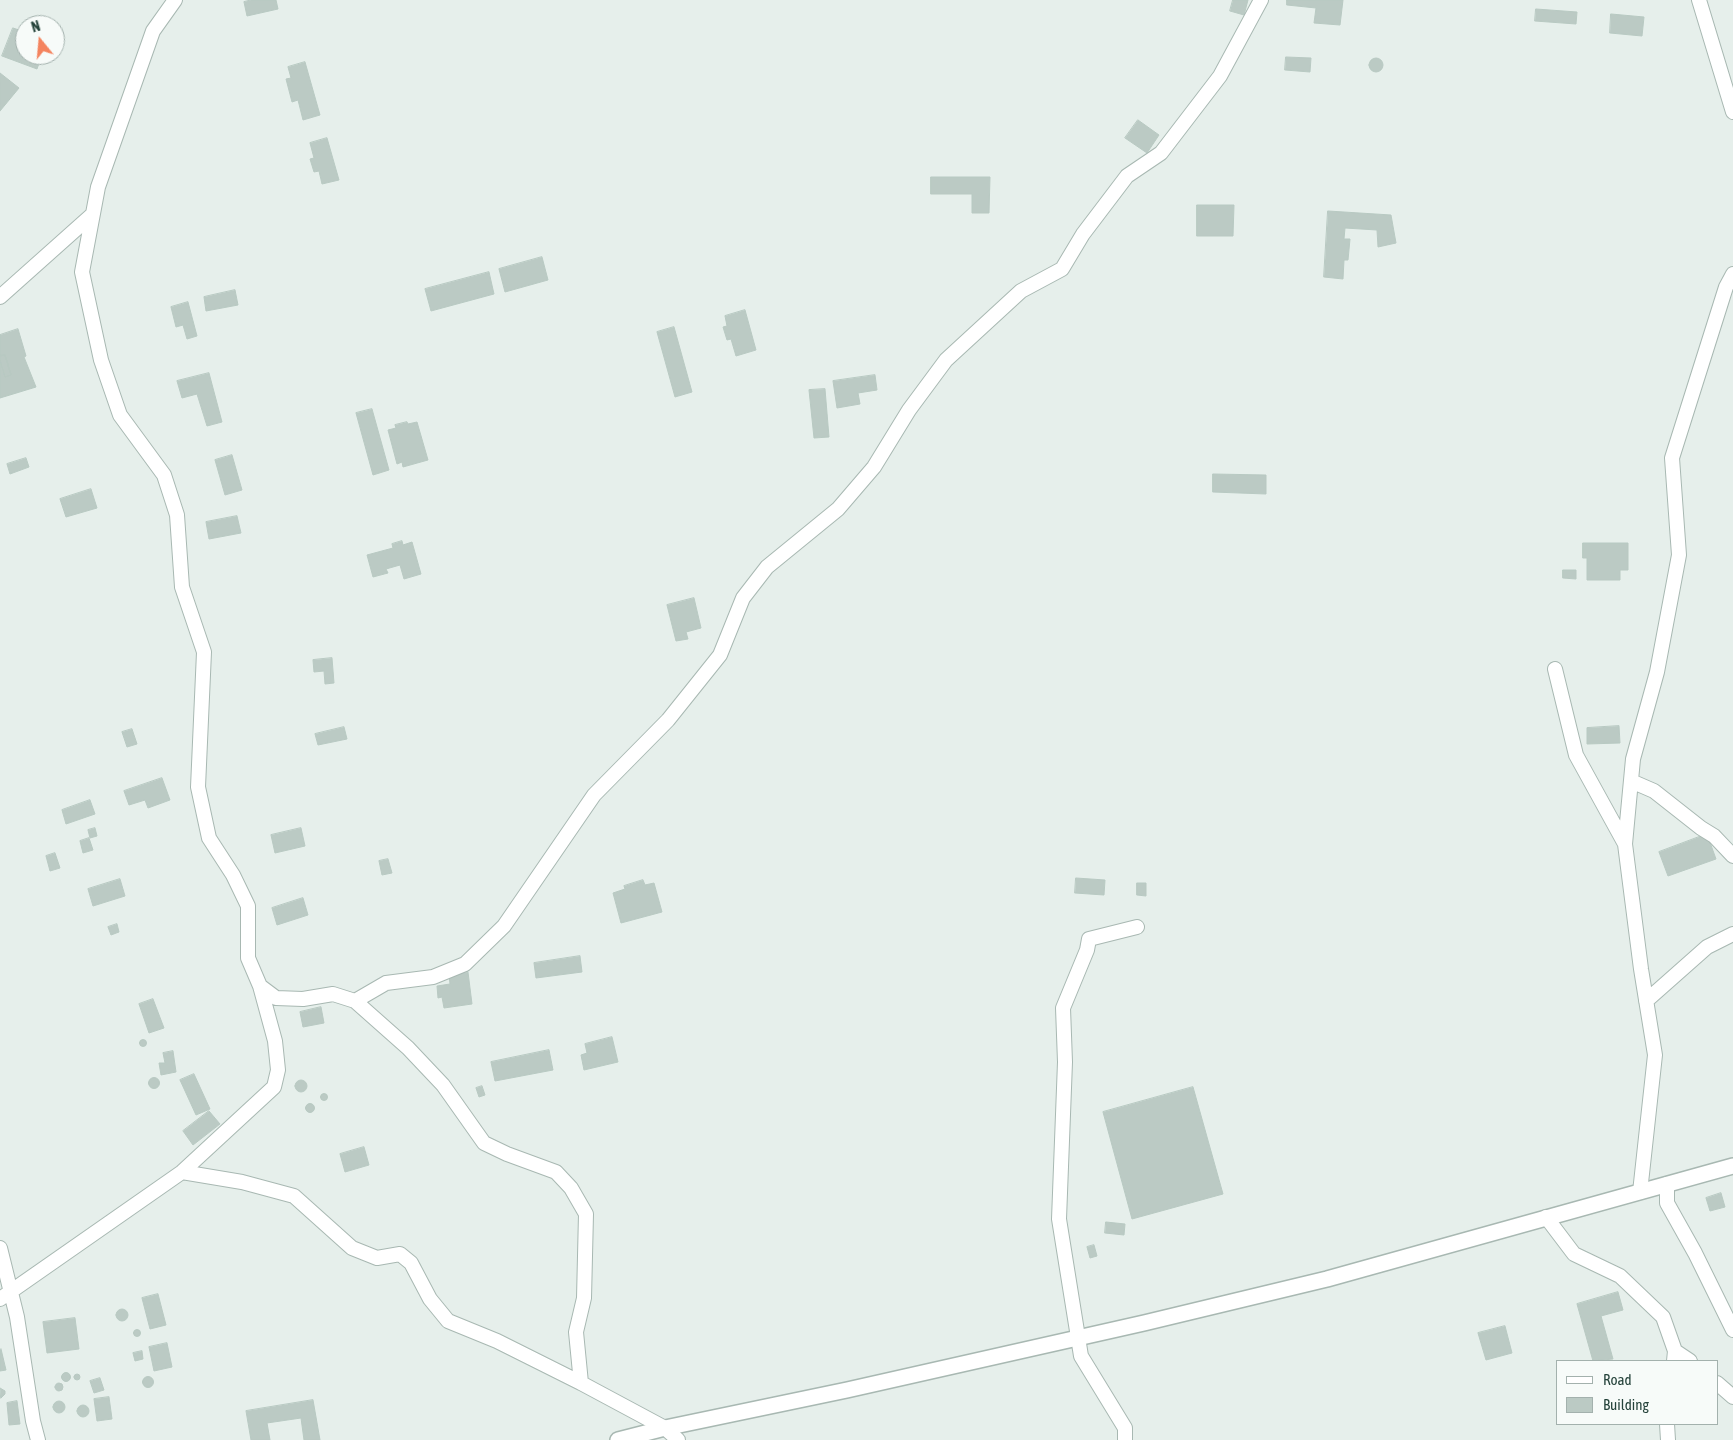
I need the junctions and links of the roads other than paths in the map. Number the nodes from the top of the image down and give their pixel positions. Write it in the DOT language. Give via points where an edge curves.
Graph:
graph roads {
  1 [pos="175,0"];
  2 [pos="1261,0"];
  3 [pos="1699,0"];
  4 [pos="1719,65"];
  5 [pos="1733,68"];
  6 [pos="1733,112"];
  7 [pos="93,214"];
  8 [pos="1733,274"];
  9 [pos="0,297"];
  10 [pos="1555,669"];
  11 [pos="1631,781"];
  12 [pos="1625,844"];
  13 [pos="1733,856"];
  14 [pos="1138,928"];
  15 [pos="1733,934"];
  16 [pos="260,986"];
  17 [pos="356,1001"];
  18 [pos="1646,1002"];
  19 [pos="1733,1166"];
  20 [pos="182,1172"];
  21 [pos="1667,1184"];
  22 [pos="1640,1192"];
  23 [pos="1546,1217"];
  24 [pos="0,1248"];
  25 [pos="6,1295"];
  26 [pos="1733,1330"];
  27 [pos="1078,1337"];
  28 [pos="1674,1356"];
  29 [pos="1687,1360"];
  30 [pos="581,1382"];
  31 [pos="1718,1384"];
  32 [pos="1733,1397"];
  33 [pos="1667,1425"];
  34 [pos="665,1428"];
  35 [pos="1128,1436"];
  36 [pos="38,1440"];
  37 [pos="618,1440"];
  38 [pos="678,1440"];
  39 [pos="1668,1440"];
  1 -- 7 [label="street" via="153,31 98,187"];
  2 -- 17 [label="street" via="1220,76 1161,153 1127,176 1083,234 1062,269 1021,291 946,360 909,410 874,467 838,509 767,567 743,598 720,655 668,720 594,795 504,926 464,964 433,976 386,983"];
  3 -- 4 [label="street"];
  4 -- 5 [label="street"];
  4 -- 6 [label="street"];
  7 -- 9 [label="street"];
  7 -- 16 [label="street" via="82,272 101,360 120,415 164,475 177,515 182,587 204,652 198,786 209,838 248,906 248,958"];
  8 -- 11 [label="street" via="1726,287 1672,458 1679,555 1658,672 1633,759"];
  10 -- 12 [label="street" via="1576,756"];
  11 -- 12 [label="street"];
  11 -- 13 [label="street" via="1654,791 1714,836"];
  12 -- 18 [label="street"];
  14 -- 27 [label="street" via="1089,939 1063,1008 1065,1062 1059,1219"];
  15 -- 18 [label="street" via="1707,947"];
  16 -- 17 [label="street" via="276,998 303,999 334,994"];
  16 -- 20 [label="street" via="275,1041 278,1070 274,1087"];
  17 -- 30 [label="street" via="443,1085 484,1143 556,1172 571,1188 586,1214 584,1298 576,1332"];
  18 -- 22 [label="street" via="1656,1056"];
  19 -- 21 [label="street"];
  20 -- 25 [label="street"];
  20 -- 30 [label="street" via="242,1182 294,1196 352,1248 377,1258 400,1254 411,1263 430,1299 448,1321"];
  21 -- 22 [label="street"];
  21 -- 26 [label="street" via="1667,1203"];
  22 -- 23 [label="street"];
  23 -- 27 [label="street" via="1327,1279"];
  23 -- 28 [label="street" via="1574,1254 1620,1276 1664,1317"];
  24 -- 25 [label="street"];
  25 -- 36 [label="street"];
  27 -- 34 [label="street"];
  27 -- 35 [label="street" via="1082,1356"];
  28 -- 29 [label="street"];
  30 -- 34 [label="street"];
  31 -- 32 [label="street"];
  33 -- 39 [label="street"];
  34 -- 37 [label="street"];
  34 -- 38 [label="street"];
}
